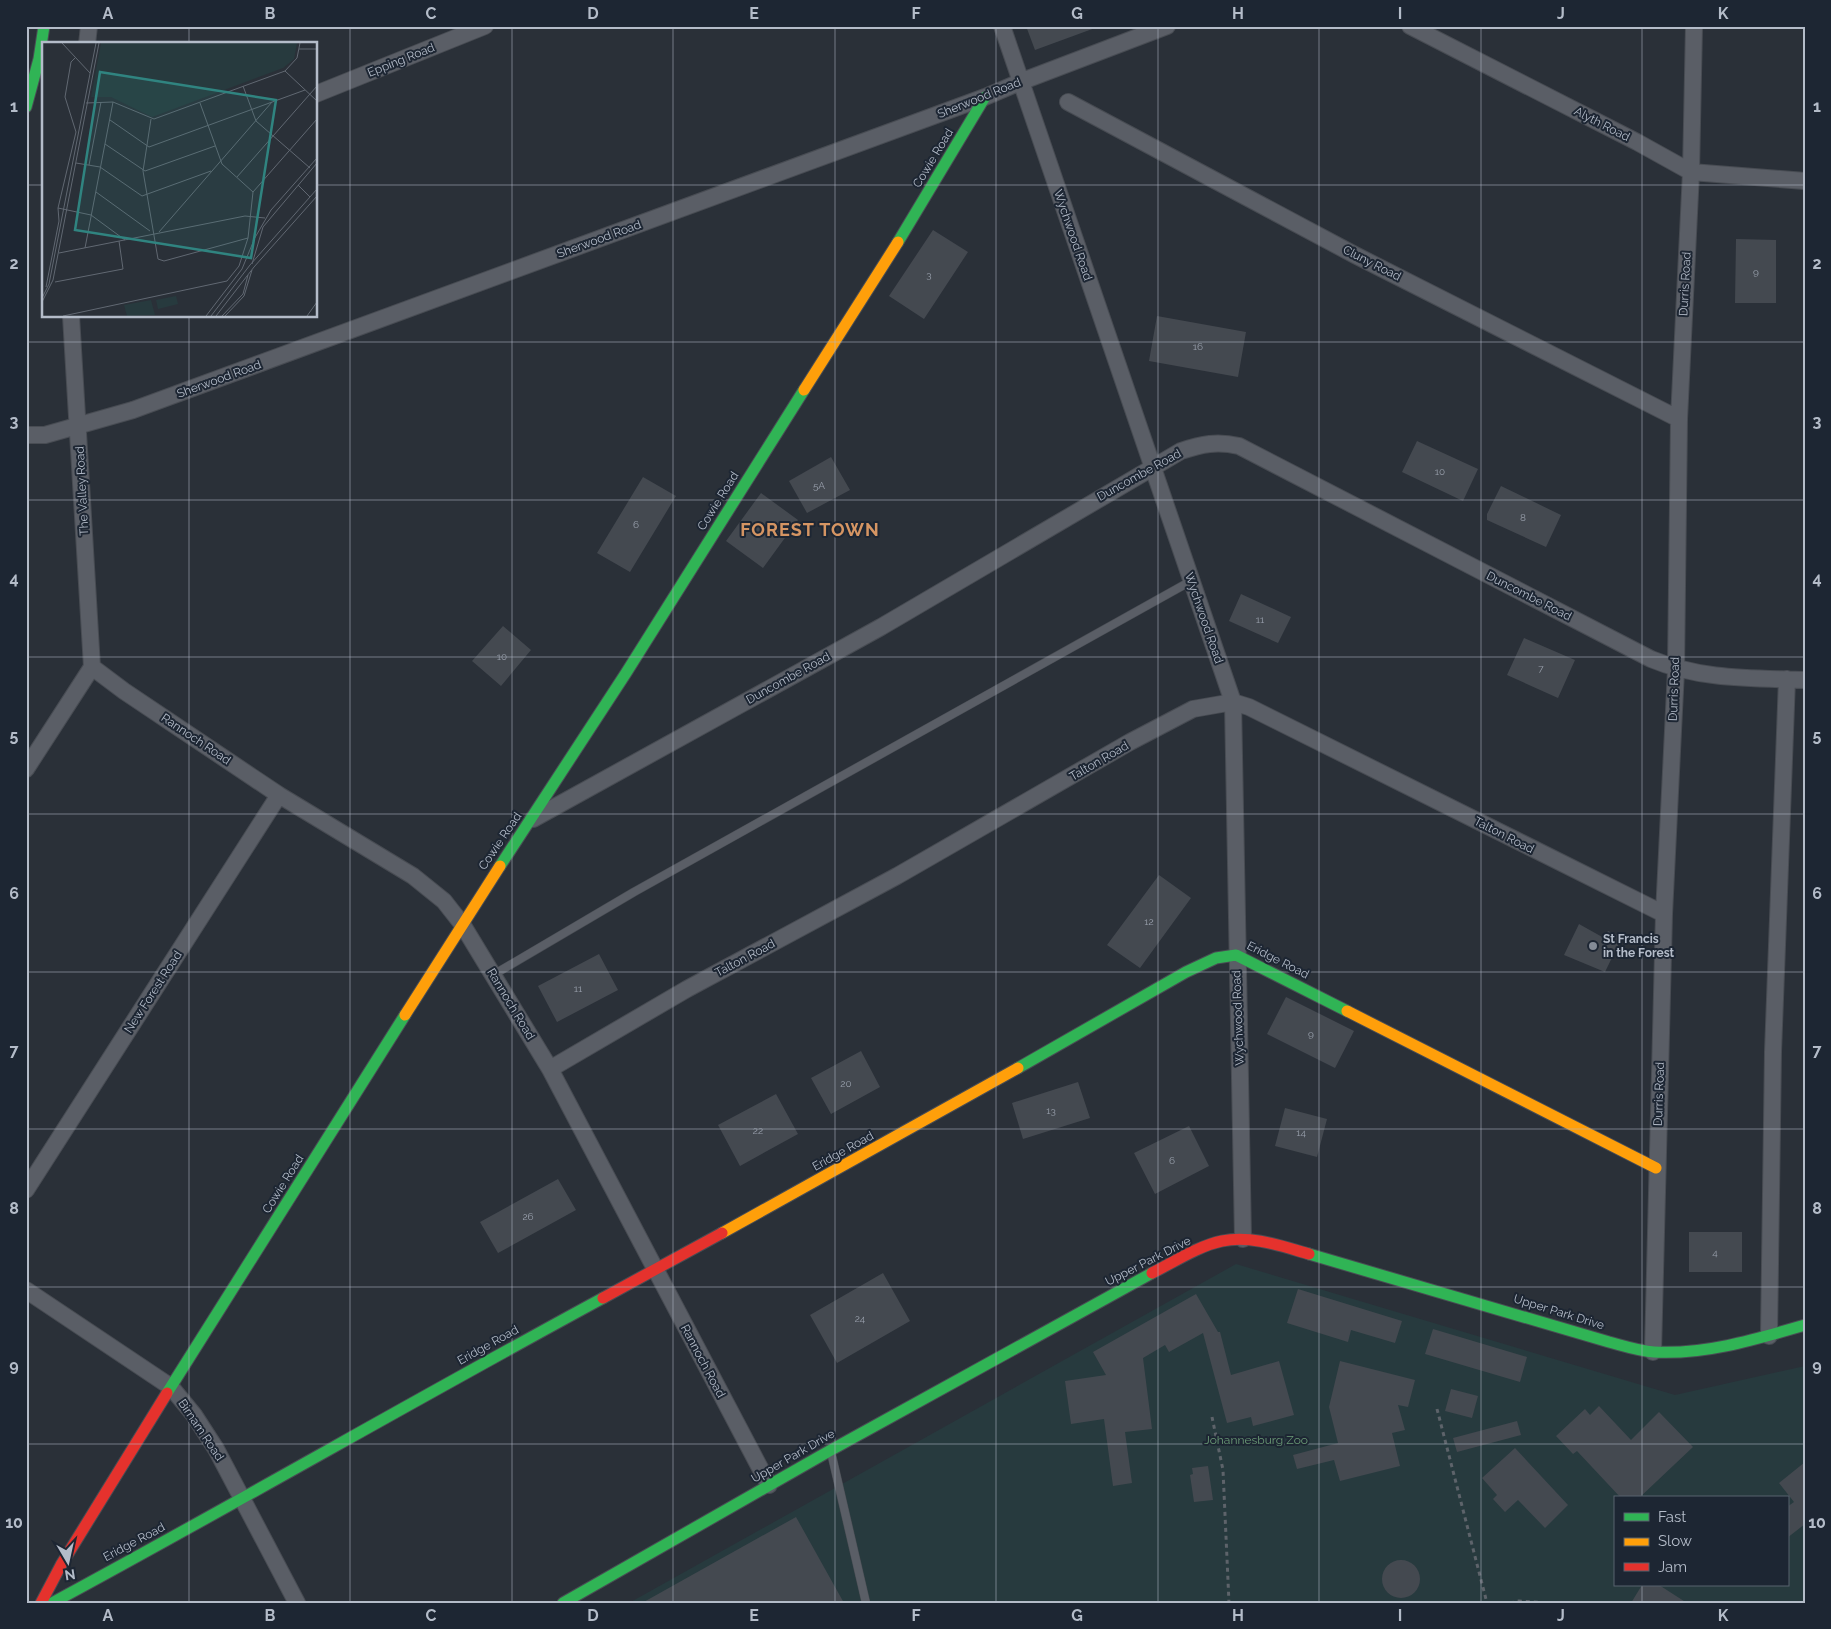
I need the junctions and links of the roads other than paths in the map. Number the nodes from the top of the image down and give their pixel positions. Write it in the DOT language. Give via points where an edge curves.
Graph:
graph roads {
  1 [pos="44,26"];
  2 [pos="89,26"];
  3 [pos="485,26"];
  4 [pos="1002,26"];
  5 [pos="1167,26"];
  6 [pos="1410,26"];
  7 [pos="1694,26"];
  8 [pos="86,42"];
  9 [pos="1020,82"];
  10 [pos="318,93"];
  11 [pos="985,97"];
  12 [pos="1068,102"];
  13 [pos="26,107"];
  14 [pos="1691,172"];
  15 [pos="1805,181"];
  16 [pos="71,318"];
  17 [pos="1679,418"];
  18 [pos="79,427"];
  19 [pos="26,435"];
  20 [pos="1153,467"];
  21 [pos="1191,581"];
  22 [pos="92,667"];
  23 [pos="1676,670"];
  24 [pos="1787,679"];
  25 [pos="1805,680"];
  26 [pos="1233,702"];
  27 [pos="26,769"];
  28 [pos="279,795"];
  29 [pos="531,820"];
  30 [pos="1664,914"];
  31 [pos="462,924"];
  32 [pos="1236,954"];
  33 [pos="493,975"];
  34 [pos="550,1068"];
  35 [pos="1656,1168"];
  36 [pos="26,1190"];
  37 [pos="1243,1239"];
  38 [pos="654,1269"];
  39 [pos="26,1290"];
  40 [pos="1805,1325"];
  41 [pos="1769,1336"];
  42 [pos="1653,1352"];
  43 [pos="171,1387"];
  44 [pos="831,1450"];
  45 [pos="769,1486"];
  46 [pos="243,1500"];
  47 [pos="41,1603"];
  48 [pos="52,1603"];
  49 [pos="297,1603"];
  50 [pos="563,1603"];
  51 [pos="866,1603"];
  1 -- 13 [label="main road"];
  2 -- 8 [label="street"];
  3 -- 10 [label="street, Epping Road"];
  4 -- 9 [label="street, Wychwood Road"];
  5 -- 9 [label="street, Sherwood Road"];
  6 -- 14 [label="street, Alyth Road"];
  7 -- 14 [label="street, Durris Road"];
  9 -- 11 [label="street, Sherwood Road"];
  9 -- 20 [label="street, Wychwood Road"];
  11 -- 18 [label="street, Sherwood Road" via="133,410"];
  11 -- 29 [label="main road, Cowie Road" via="920,207"];
  12 -- 17 [label="street, Cluny Road" via="1355,255"];
  14 -- 15 [label="street, Alyth Road"];
  14 -- 17 [label="street, Durris Road"];
  16 -- 18 [label="street, The Valley Road"];
  17 -- 23 [label="street, Durris Road"];
  18 -- 19 [label="street, Sherwood Road" via="45,436"];
  18 -- 22 [label="street, The Valley Road"];
  20 -- 21 [label="street, Wychwood Road"];
  20 -- 23 [label="street, Duncombe Road" via="1203,443 1239,446"];
  20 -- 29 [label="street, Duncombe Road" via="880,627"];
  21 -- 26 [label="street, Wychwood Road"];
  21 -- 33 [label="lane" via="643,887"];
  22 -- 27 [label="street"];
  22 -- 28 [label="street, Rannoch Road"];
  23 -- 24 [label="street, Duncombe Road" via="1701,675"];
  23 -- 30 [label="street, Durris Road"];
  24 -- 25 [label="street, Duncombe Road"];
  24 -- 41 [label="street" via="1773,1052"];
  26 -- 30 [label="street, Talton Road" via="1282,723"];
  26 -- 32 [label="street, Wychwood Road"];
  26 -- 34 [label="street, Talton Road" via="1193,709 1130,742 897,876 687,989"];
  28 -- 31 [label="street, Rannoch Road" via="413,876 444,902"];
  28 -- 36 [label="street, New Forest Road"];
  29 -- 31 [label="main road, Cowie Road"];
  30 -- 35 [label="street, Durris Road"];
  31 -- 33 [label="street, Rannoch Road"];
  31 -- 43 [label="main road, Cowie Road"];
  32 -- 35 [label="main road, Eridge Road"];
  32 -- 37 [label="street, Wychwood Road"];
  32 -- 38 [label="main road, Eridge Road" via="1216,958 1186,972 836,1171"];
  33 -- 34 [label="street, Rannoch Road"];
  34 -- 38 [label="street, Rannoch Road"];
  35 -- 42 [label="street, Durris Road"];
  37 -- 42 [label="main road, Upper Park Drive" via="1274,1244"];
  37 -- 44 [label="main road, Upper Park Drive" via="1206,1246 1112,1294"];
  38 -- 45 [label="street, Rannoch Road"];
  38 -- 46 [label="main road, Eridge Road" via="421,1396"];
  39 -- 43 [label="street, Birnam Road"];
  40 -- 41 [label="main road, Upper Park Drive"];
  41 -- 42 [label="main road, Upper Park Drive" via="1686,1351"];
  43 -- 46 [label="street, Birnam Road" via="216,1449"];
  43 -- 47 [label="main road, Cowie Road"];
  44 -- 45 [label="main road, Upper Park Drive"];
  44 -- 51 [label="lane"];
  45 -- 50 [label="main road, Upper Park Drive"];
  46 -- 48 [label="main road, Eridge Road"];
  46 -- 49 [label="street, Birnam Road"];
}
